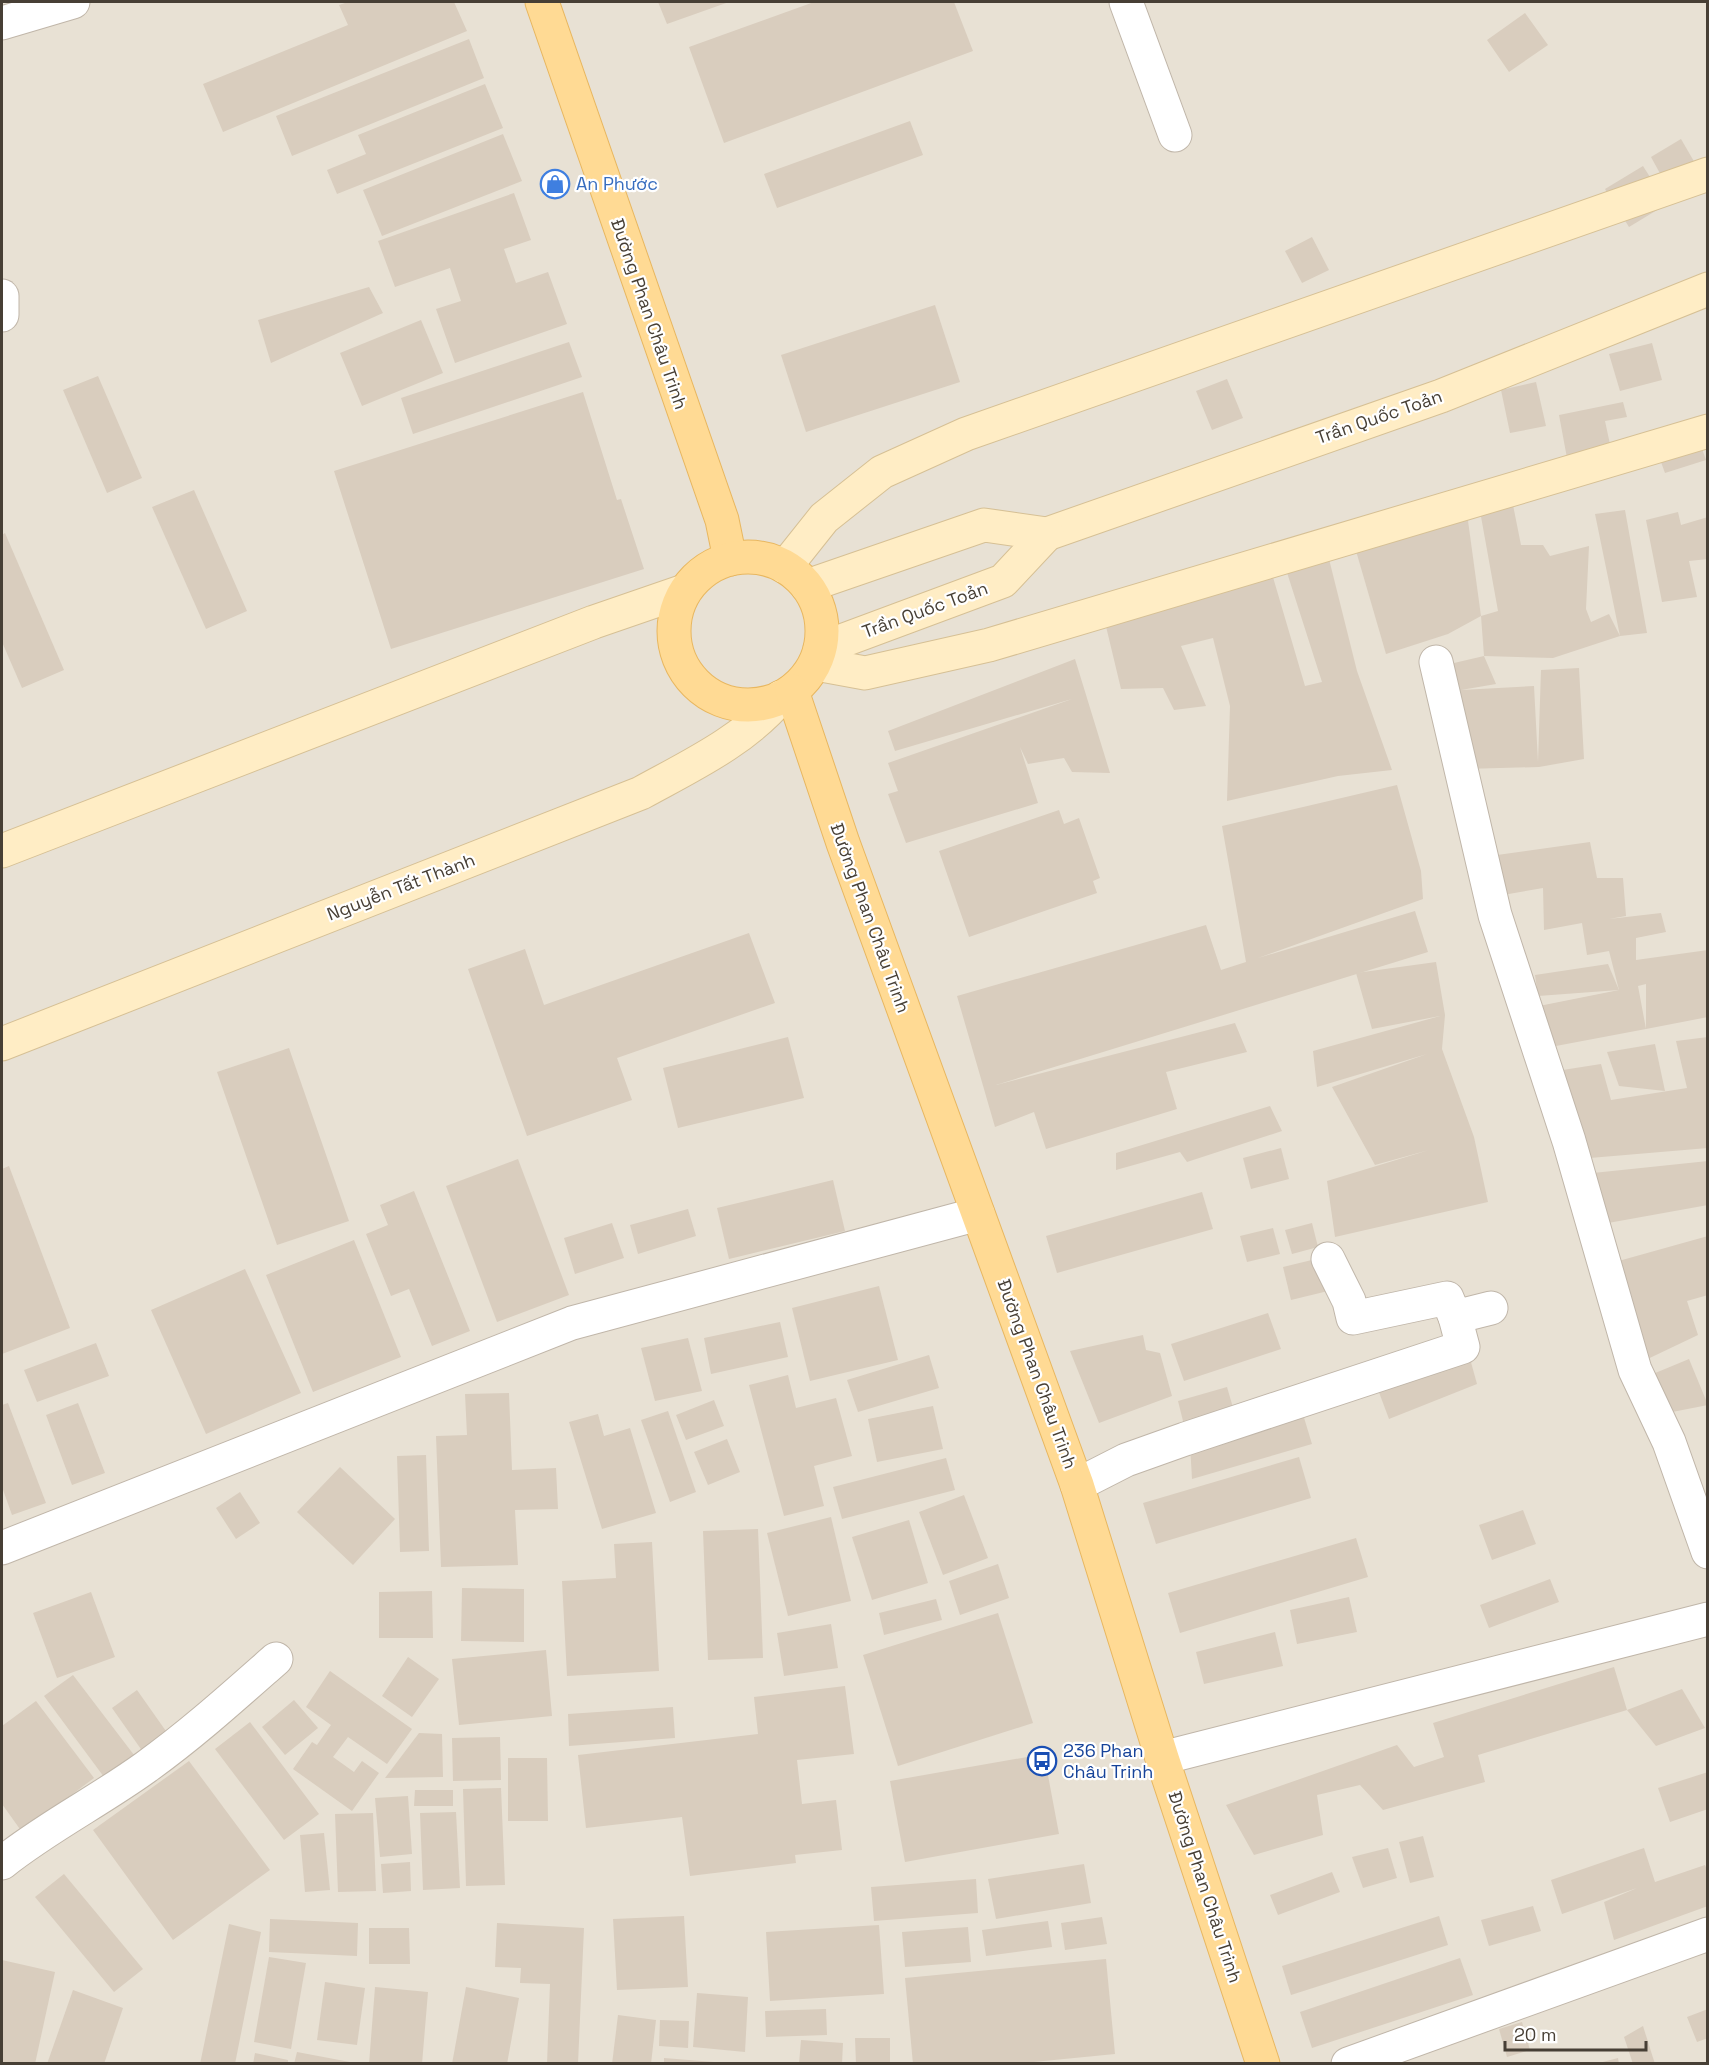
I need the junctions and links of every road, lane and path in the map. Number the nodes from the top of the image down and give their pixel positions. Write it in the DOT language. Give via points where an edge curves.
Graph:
graph roads {
  1 [pos="73,2"];
  2 [pos="542,2"];
  3 [pos="1126,2"];
  4 [pos="2,23"];
  5 [pos="1175,135"];
  6 [pos="1707,174"];
  7 [pos="1707,290"];
  8 [pos="2,296"];
  9 [pos="2,315"];
  10 [pos="1707,430"];
  11 [pos="1047,534"];
  12 [pos="730,559"];
  13 [pos="796,577"];
  14 [pos="684,591"];
  15 [pos="818,656"];
  16 [pos="1436,662"];
  17 [pos="787,694"];
  18 [pos="2,851"];
  19 [pos="2,1044"];
  20 [pos="978,1214"];
  21 [pos="1328,1259"];
  22 [pos="1491,1308"];
  23 [pos="1455,1317"];
  24 [pos="1077,1485"];
  25 [pos="2,1548"];
  26 [pos="1707,1552"];
  27 [pos="1707,1619"];
  28 [pos="276,1659"];
  29 [pos="1161,1758"];
  30 [pos="2,1863"];
  31 [pos="1707,1934"];
  32 [pos="1263,2064"];
  33 [pos="1348,2064"];
  1 -- 4 [label="street"];
  2 -- 12 [label="main road, Đường Phan Châu Trinh" via="722,520"];
  3 -- 5 [label="street"];
  6 -- 13 [label="main road" via="966,434 882,472 824,518"];
  7 -- 11 [label="main road, Trần Quốc Toản" via="1441,396"];
  8 -- 9 [label="street"];
  10 -- 15 [label="main road" via="989,645 866,673"];
  11 -- 13 [label="main road, Trần Quốc Toản" via="984,525"];
  11 -- 15 [label="main road, Trần Quốc Toản" via="1003,581"];
  12 -- 13 [label="main road" via="749,556 774,560"];
  12 -- 14 [label="main road" via="702,572"];
  13 -- 15 [label="main road" via="814,594 822,616 823,639"];
  14 -- 17 [label="main road" via="674,615 674,640 682,665 696,685 716,698 739,705 762,705"];
  14 -- 18 [label="main road" via="594,622"];
  15 -- 17 [label="main road" via="803,682"];
  16 -- 26 [label="street" via="1495,915 1569,1141 1635,1370 1669,1442"];
  17 -- 19 [label="main road, Nguyễn Tất Thành" via="742,734 641,793"];
  17 -- 20 [label="main road, Đường Phan Châu Trinh"];
  20 -- 24 [label="main road, Đường Phan Châu Trinh"];
  20 -- 25 [label="street" via="572,1323"];
  21 -- 23 [label="street" via="1353,1318 1447,1298"];
  22 -- 23 [label="street"];
  23 -- 24 [label="street" via="1462,1347 1126,1460"];
  24 -- 29 [label="main road, Đường Phan Châu Trinh"];
  27 -- 29 [label="street"];
  28 -- 30 [label="street" via="145,1768"];
  29 -- 32 [label="main road, Đường Phan Châu Trinh"];
  31 -- 33 [label="street"];
}
